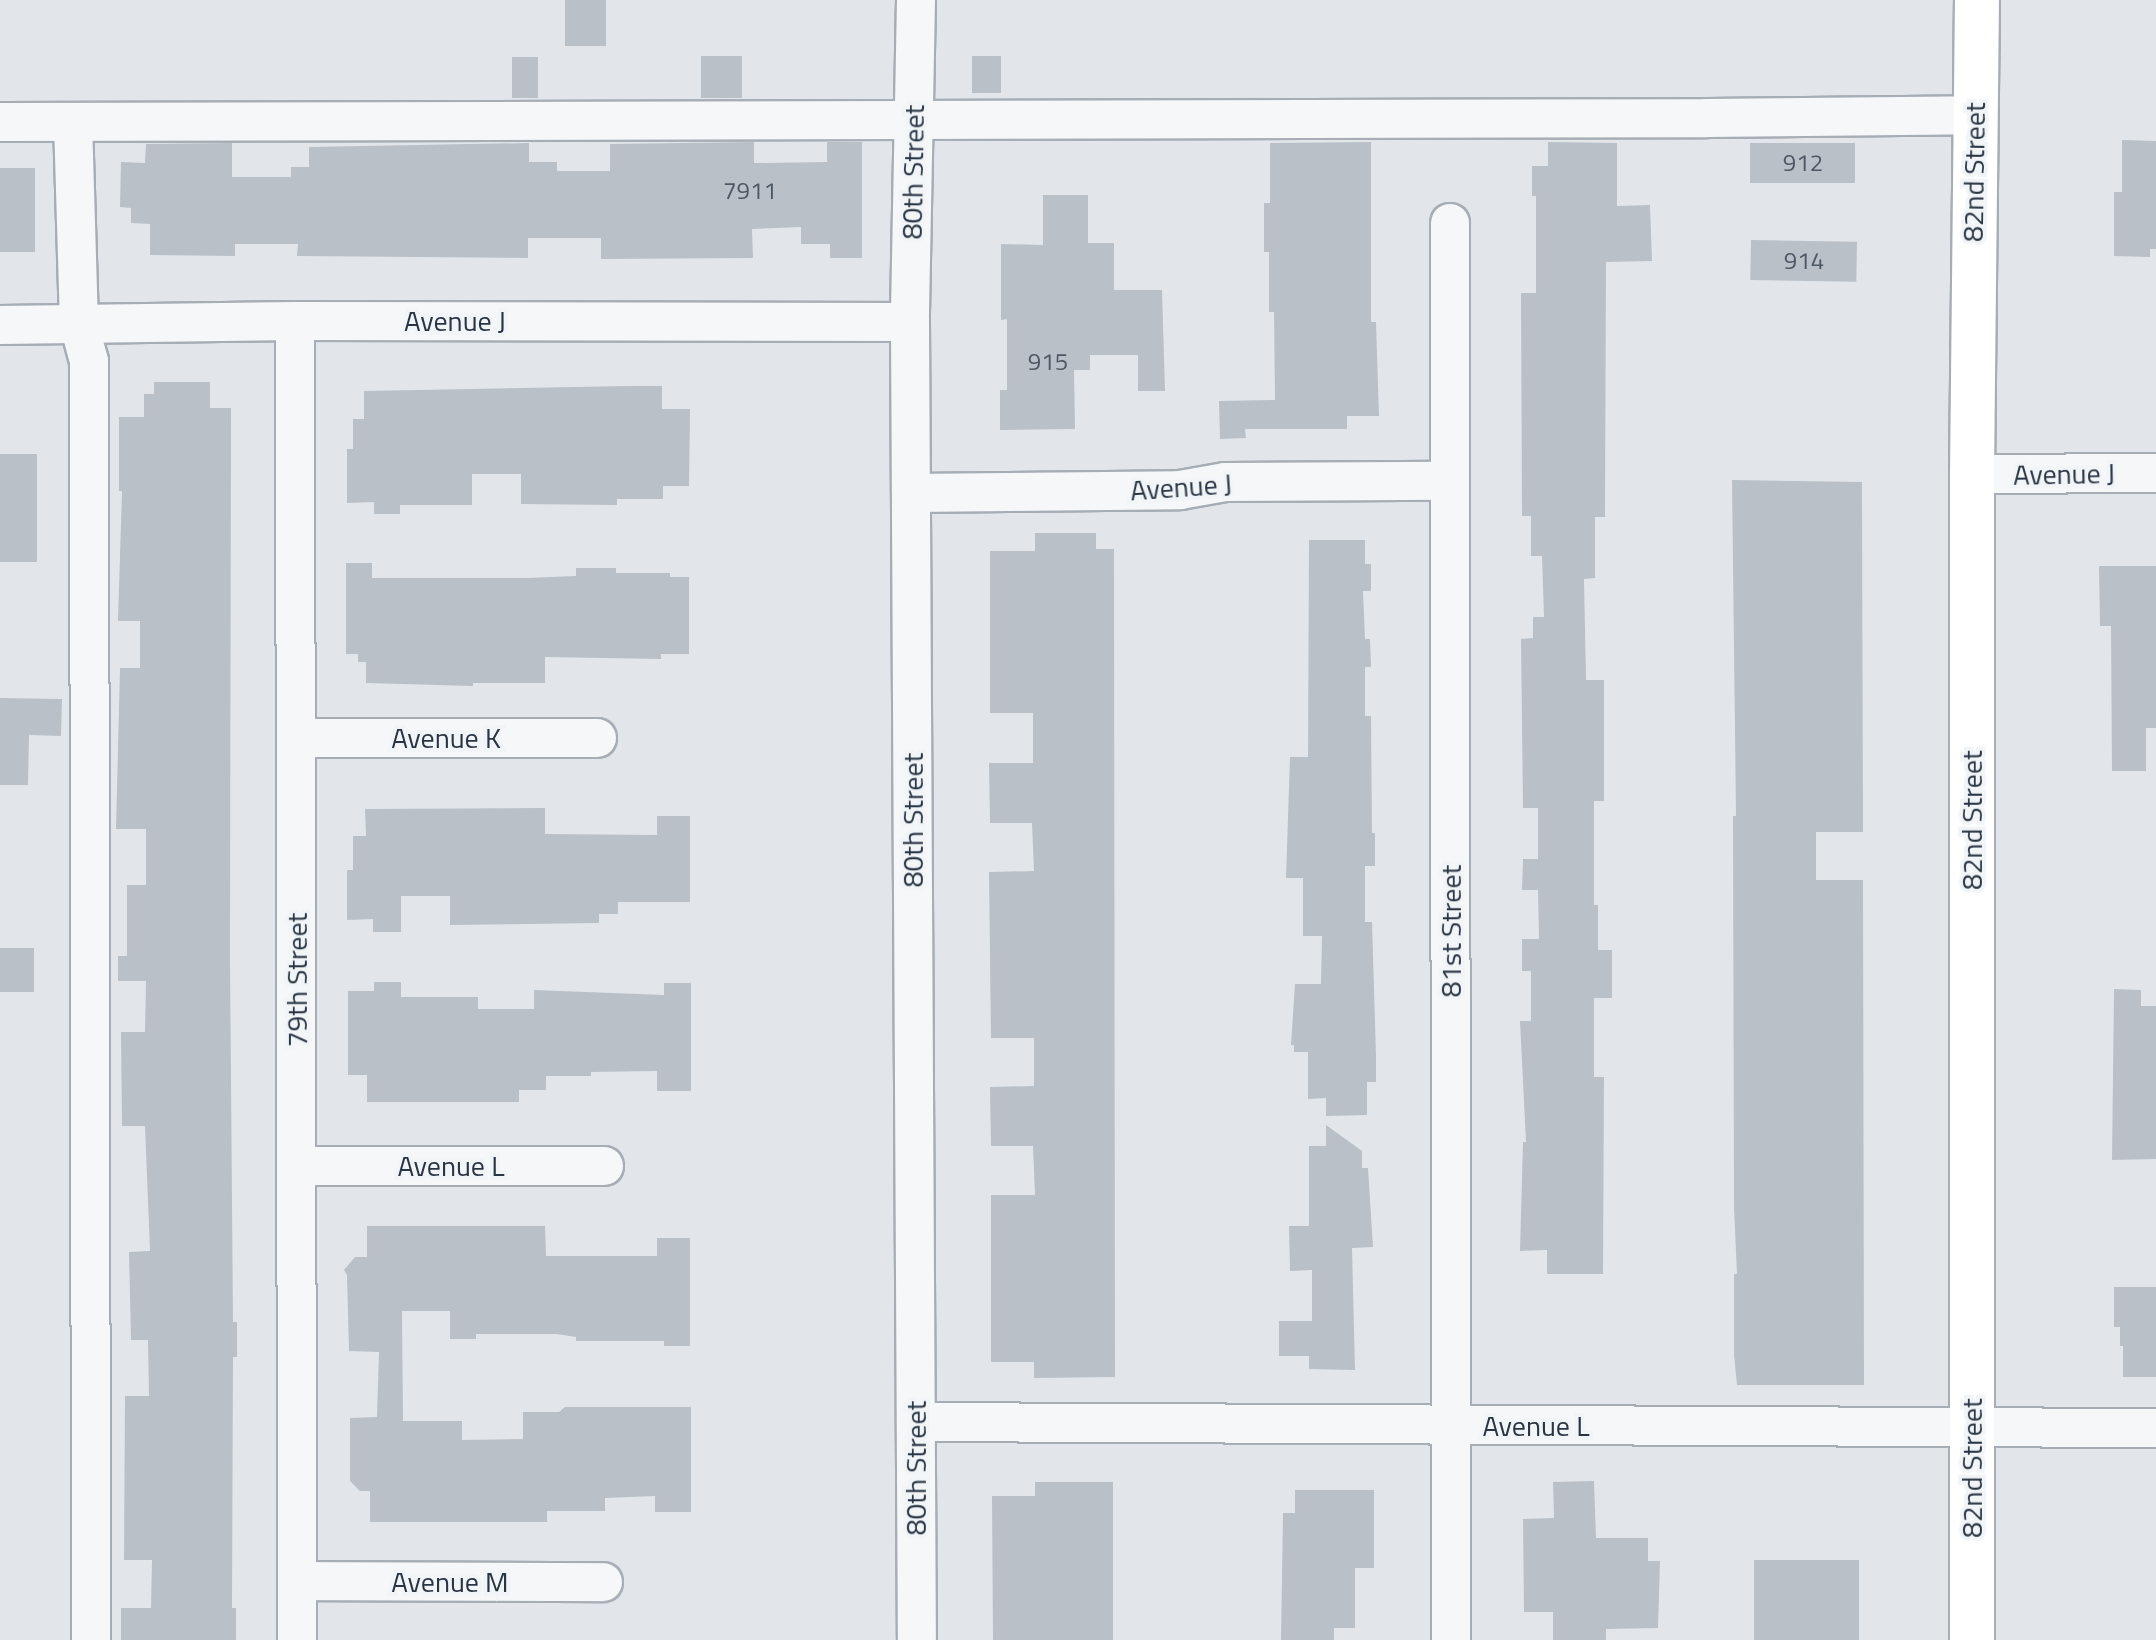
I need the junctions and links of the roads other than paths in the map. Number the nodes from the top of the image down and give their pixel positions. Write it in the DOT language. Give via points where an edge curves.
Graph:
graph roads {
  1 [pos="916,0"];
  2 [pos="1977,0"];
  3 [pos="1974,115"];
  4 [pos="914,119"];
  5 [pos="0,122"];
  6 [pos="73,122"];
  7 [pos="1450,223"];
  8 [pos="295,321"];
  9 [pos="910,322"];
  10 [pos="79,324"];
  11 [pos="0,325"];
  12 [pos="2156,473"];
  13 [pos="1972,474"];
  14 [pos="1450,481"];
  15 [pos="911,493"];
  16 [pos="296,738"];
  17 [pos="597,738"];
  18 [pos="298,1166"];
  19 [pos="604,1166"];
  20 [pos="916,1422"];
  21 [pos="1451,1425"];
  22 [pos="2156,1428"];
  23 [pos="1972,1429"];
  24 [pos="297,1581"];
  25 [pos="603,1582"];
  26 [pos="91,1640"];
  27 [pos="297,1640"];
  28 [pos="917,1640"];
  29 [pos="1451,1640"];
  30 [pos="1972,1640"];
  1 -- 4 [label="street, 80th Street"];
  2 -- 3 [label="main road, 82nd Street"];
  3 -- 4 [label="street"];
  3 -- 13 [label="main road, 82nd Street"];
  4 -- 6 [label="street"];
  4 -- 9 [label="street, 80th Street"];
  5 -- 6 [label="street"];
  6 -- 10 [label="street"];
  7 -- 14 [label="street, 81st Street"];
  8 -- 9 [label="street, Avenue J"];
  8 -- 10 [label="street, Avenue J"];
  8 -- 16 [label="street, 79th Street"];
  9 -- 15 [label="street, 80th Street"];
  10 -- 11 [label="street, Avenue J"];
  10 -- 26 [label="street" via="89,377"];
  12 -- 13 [label="street, Avenue J"];
  13 -- 23 [label="main road, 82nd Street"];
  14 -- 15 [label="street, Avenue J" via="1225,482 1180,490"];
  14 -- 21 [label="street, 81st Street"];
  15 -- 20 [label="street, 80th Street"];
  16 -- 17 [label="street, Avenue K"];
  16 -- 18 [label="street, 79th Street"];
  18 -- 19 [label="street, Avenue L"];
  18 -- 24 [label="street, 79th Street"];
  20 -- 21 [label="street, Avenue L"];
  20 -- 28 [label="street, 80th Street"];
  21 -- 23 [label="street, Avenue L"];
  21 -- 29 [label="street, 81st Street"];
  22 -- 23 [label="street, Avenue L"];
  23 -- 30 [label="main road, 82nd Street"];
  24 -- 25 [label="street, Avenue M"];
  24 -- 27 [label="street, 79th Street"];
}
